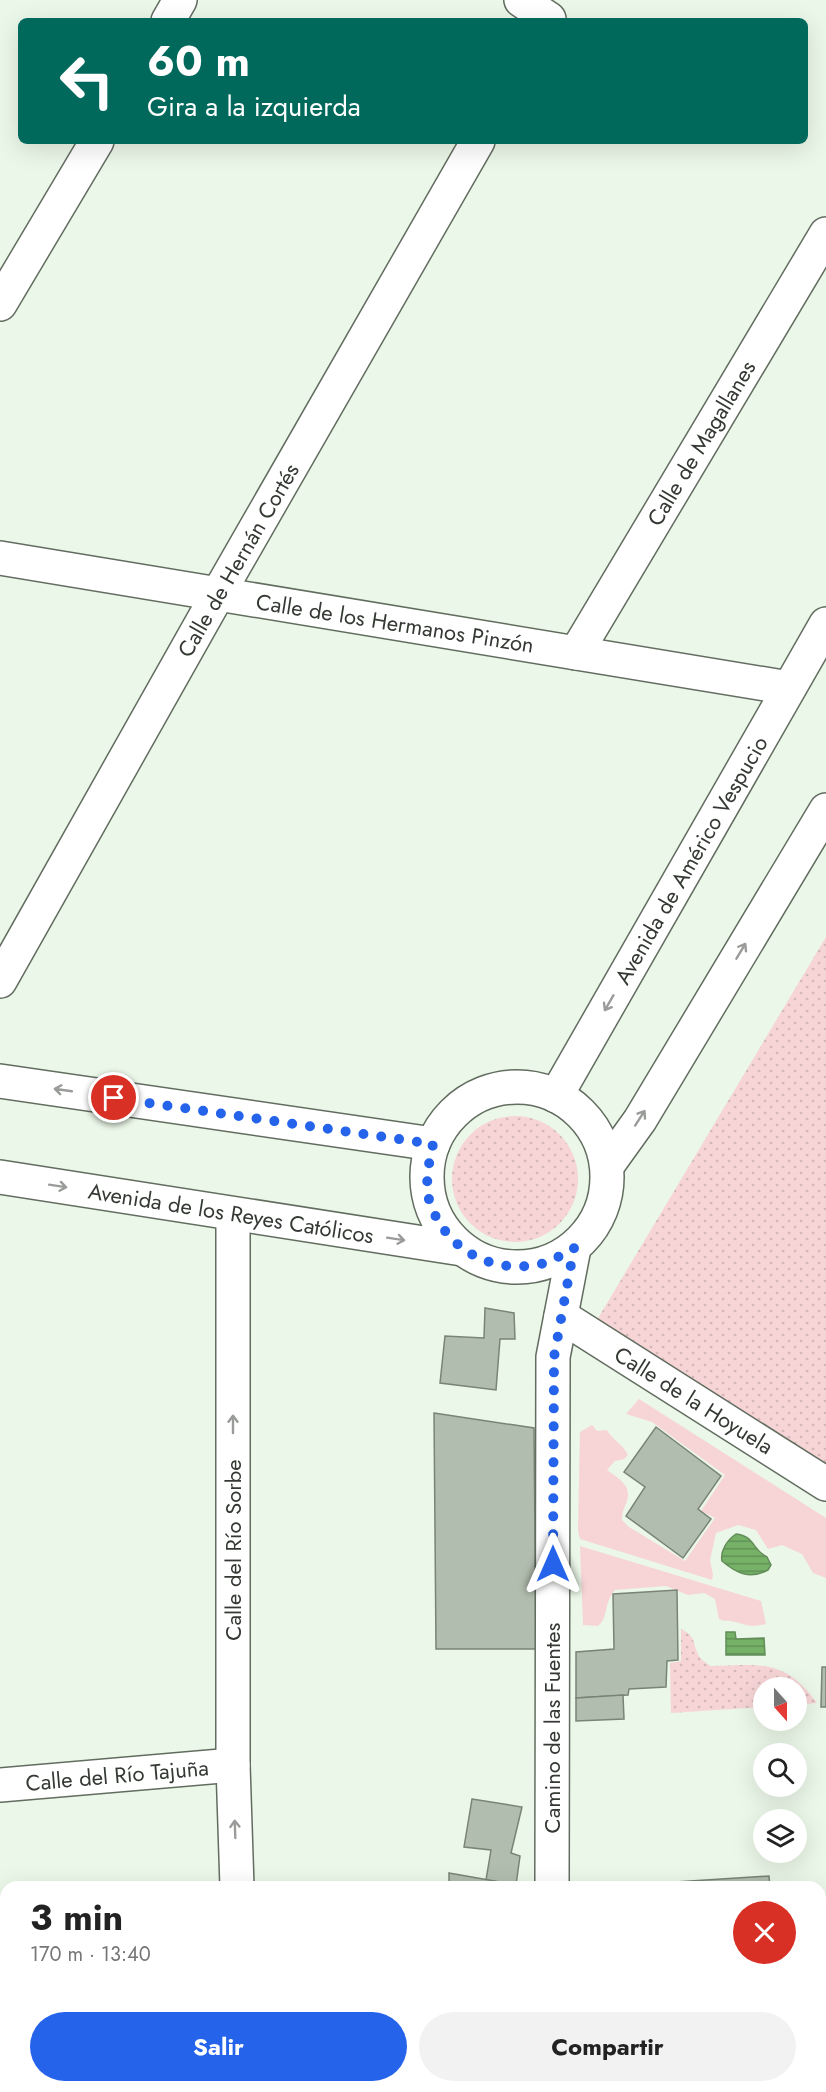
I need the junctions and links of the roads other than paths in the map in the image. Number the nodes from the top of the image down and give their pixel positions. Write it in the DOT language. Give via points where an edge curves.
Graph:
graph roads {
  1 [pos="180,0"];
  2 [pos="520,0"];
  3 [pos="552,13"];
  4 [pos="170,18"];
  5 [pos="95,144"];
  6 [pos="476,144"];
  7 [pos="826,234"];
  8 [pos="0,304"];
  9 [pos="0,558"];
  10 [pos="218,594"];
  11 [pos="826,624"];
  12 [pos="576,653"];
  13 [pos="789,688"];
  14 [pos="826,810"];
  15 [pos="0,981"];
  16 [pos="0,1081"];
  17 [pos="556,1096"];
  18 [pos="433,1144"];
  19 [pos="607,1166"];
  20 [pos="0,1177"];
  21 [pos="233,1214"];
  22 [pos="574,1248"];
  23 [pos="462,1249"];
  24 [pos="561,1316"];
  25 [pos="826,1484"];
  26 [pos="233,1765"];
  27 [pos="0,1785"];
  28 [pos="237,1881"];
  29 [pos="552,1881"];
  1 -- 4 [label="street"];
  2 -- 3 [label="street"];
  5 -- 8 [label="street"];
  6 -- 10 [label="street, Calle de Hernán Cortés"];
  7 -- 12 [label="street, Calle de Magallanes"];
  9 -- 10 [label="street, Calle de los Hermanos Pinzón"];
  10 -- 12 [label="street, Calle de los Hermanos Pinzón"];
  10 -- 15 [label="street, Calle de Hernán Cortés"];
  11 -- 13 [label="street, Avenida de Américo Vespucio"];
  12 -- 13 [label="street, Calle de los Hermanos Pinzón"];
  13 -- 17 [label="street, Avenida de Américo Vespucio, one-way"];
  19 -- 14 [label="street, one-way" via="640,1120"];
  18 -- 16 [label="street, one-way"];
  17 -- 18 [label="street" via="527,1087 498,1089 470,1100 448,1119"];
  17 -- 19 [label="street" via="581,1113 598,1138"];
  18 -- 23 [label="street" via="427,1173 430,1202 442,1228"];
  19 -- 22 [label="street" via="605,1197 594,1225"];
  20 -- 21 [label="street, Avenida de los Reyes Católicos, one-way"];
  21 -- 23 [label="street, Avenida de los Reyes Católicos, one-way"];
  26 -- 21 [label="street, Calle del Río Sorbe, one-way"];
  22 -- 23 [label="street" via="547,1262 517,1267 488,1263"];
  22 -- 24 [label="street, Camino de las Fuentes"];
  24 -- 25 [label="street, Calle de la Hoyuela"];
  24 -- 29 [label="street, Camino de las Fuentes" via="554,1357"];
  26 -- 27 [label="street, Calle del Río Tajuña"];
  28 -- 26 [label="street, Calle del Río Sorbe, one-way"];
}
